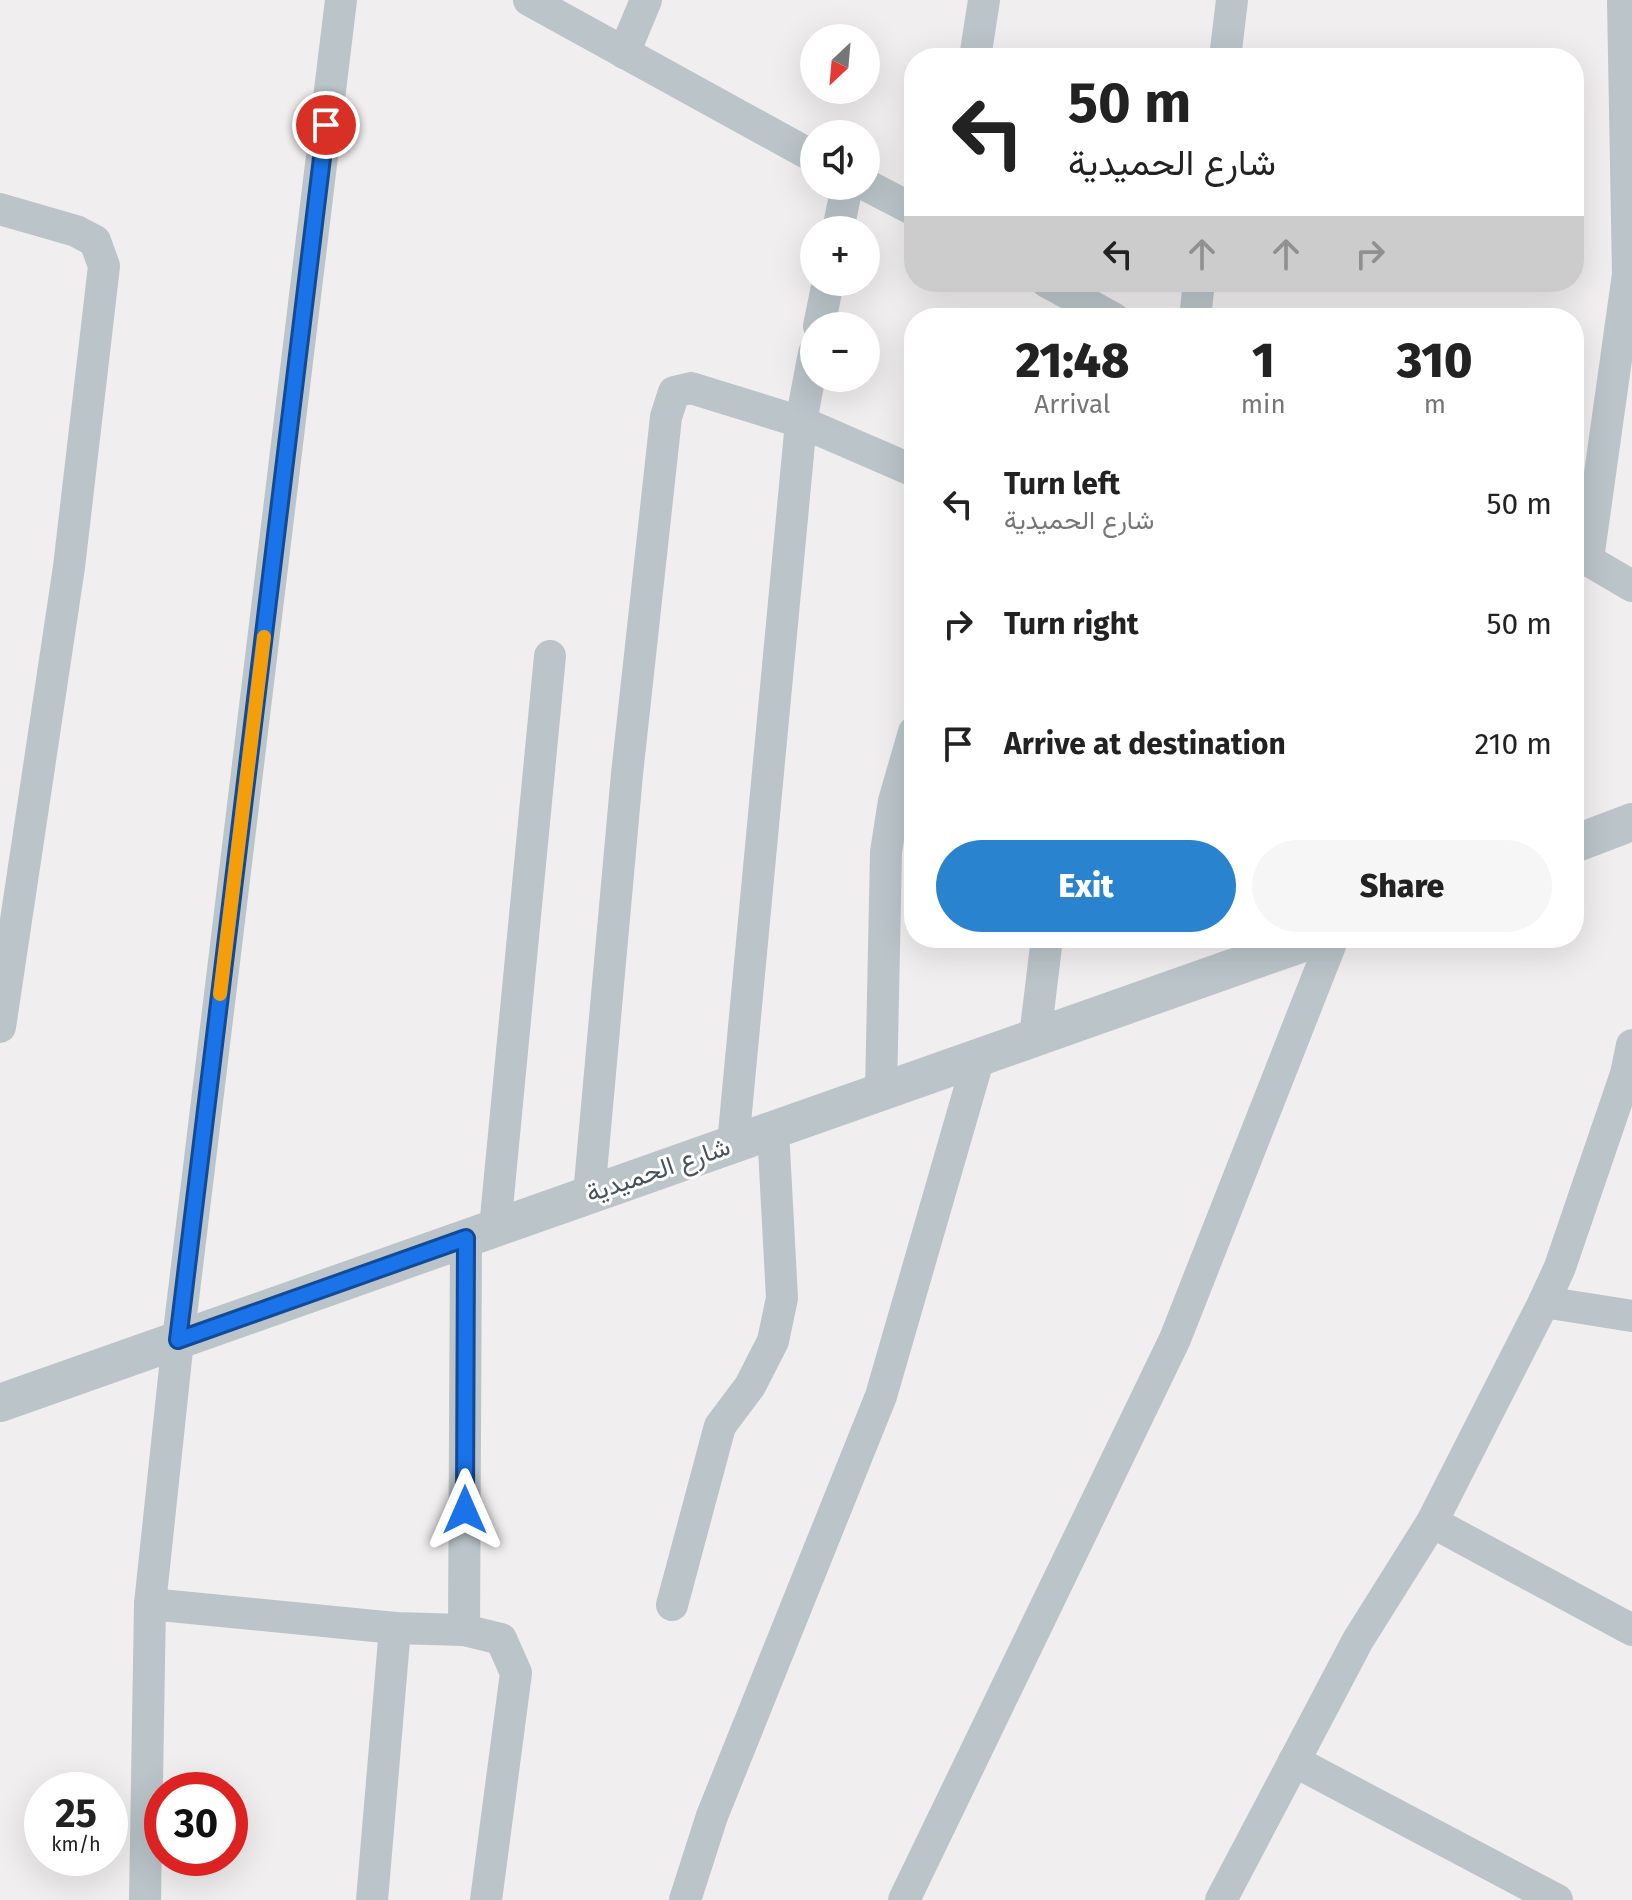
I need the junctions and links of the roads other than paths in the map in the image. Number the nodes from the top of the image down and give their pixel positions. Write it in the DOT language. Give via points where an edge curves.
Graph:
graph roads {
  1 [pos="341,0"];
  2 [pos="529,0"];
  3 [pos="646,0"];
  4 [pos="984,0"];
  5 [pos="1232,0"];
  6 [pos="1623,0"];
  7 [pos="977,48"];
  8 [pos="1226,48"];
  9 [pos="624,53"];
  10 [pos="800,149"];
  11 [pos="880,192"];
  12 [pos="904,205"];
  13 [pos="0,209"];
  14 [pos="1065,292"];
  15 [pos="1095,308"];
  16 [pos="807,392"];
  17 [pos="801,422"];
  18 [pos="904,467"];
  19 [pos="1584,537"];
  20 [pos="1584,557"];
  21 [pos="1632,586"];
  22 [pos="550,656"];
  23 [pos="904,766"];
  24 [pos="1632,822"];
  25 [pos="1584,840"];
  26 [pos="1046,948"];
  27 [pos="1289,948"];
  28 [pos="1329,948"];
  29 [pos="0,1027"];
  30 [pos="1035,1037"];
  31 [pos="1632,1045"];
  32 [pos="979,1057"];
  33 [pos="881,1092"];
  34 [pos="773,1130"];
  35 [pos="733,1144"];
  36 [pos="589,1195"];
  37 [pos="480,1233"];
  38 [pos="1544,1302"];
  39 [pos="1632,1316"];
  40 [pos="178,1340"];
  41 [pos="0,1403"];
  42 [pos="1432,1522"];
  43 [pos="150,1604"];
  44 [pos="672,1605"];
  45 [pos="395,1628"];
  46 [pos="464,1630"];
  47 [pos="1632,1630"];
  48 [pos="1294,1761"];
  49 [pos="145,1900"];
  50 [pos="372,1900"];
  51 [pos="486,1900"];
  52 [pos="685,1900"];
  53 [pos="904,1900"];
  54 [pos="1221,1900"];
  55 [pos="1557,1900"];
  1 -- 40 [label="street"];
  2 -- 9 [label="street"];
  3 -- 9 [label="street"];
  4 -- 7 [label="street"];
  5 -- 8 [label="street"];
  6 -- 19 [label="street" via="1628,274"];
  9 -- 10 [label="street"];
  11 -- 12 [label="street"];
  13 -- 29 [label="street" via="95,241 104,266 69,567"];
  14 -- 15 [label="street"];
  16 -- 17 [label="street"];
  17 -- 18 [label="street"];
  17 -- 35 [label="street"];
  17 -- 36 [label="street" via="691,388 674,392 666,417"];
  20 -- 21 [label="street"];
  22 -- 37 [label="street"];
  23 -- 33 [label="street" via="886,852"];
  24 -- 25 [label="street"];
  26 -- 30 [label="street"];
  27 -- 30 [label="street, شارع الحميدية"];
  28 -- 53 [label="street" via="1175,1339"];
  30 -- 32 [label="street, شارع الحميدية"];
  31 -- 38 [label="street"];
  32 -- 33 [label="street, شارع الحميدية"];
  32 -- 52 [label="street" via="881,1396 712,1816"];
  33 -- 34 [label="street, شارع الحميدية"];
  34 -- 35 [label="street, شارع الحميدية"];
  34 -- 44 [label="street" via="782,1298 773,1341 750,1386 720,1426"];
  35 -- 36 [label="street, شارع الحميدية"];
  36 -- 37 [label="street, شارع الحميدية"];
  37 -- 40 [label="street, شارع الحميدية"];
  37 -- 46 [label="street"];
  38 -- 39 [label="street"];
  38 -- 42 [label="street"];
  40 -- 41 [label="street, شارع الحميدية"];
  40 -- 43 [label="street"];
  42 -- 47 [label="street"];
  42 -- 48 [label="street" via="1358,1640"];
  43 -- 45 [label="street"];
  43 -- 49 [label="street"];
  45 -- 46 [label="street"];
  45 -- 50 [label="street"];
  46 -- 51 [label="street" via="501,1639 516,1673"];
  48 -- 54 [label="street"];
  48 -- 55 [label="street"];
}
